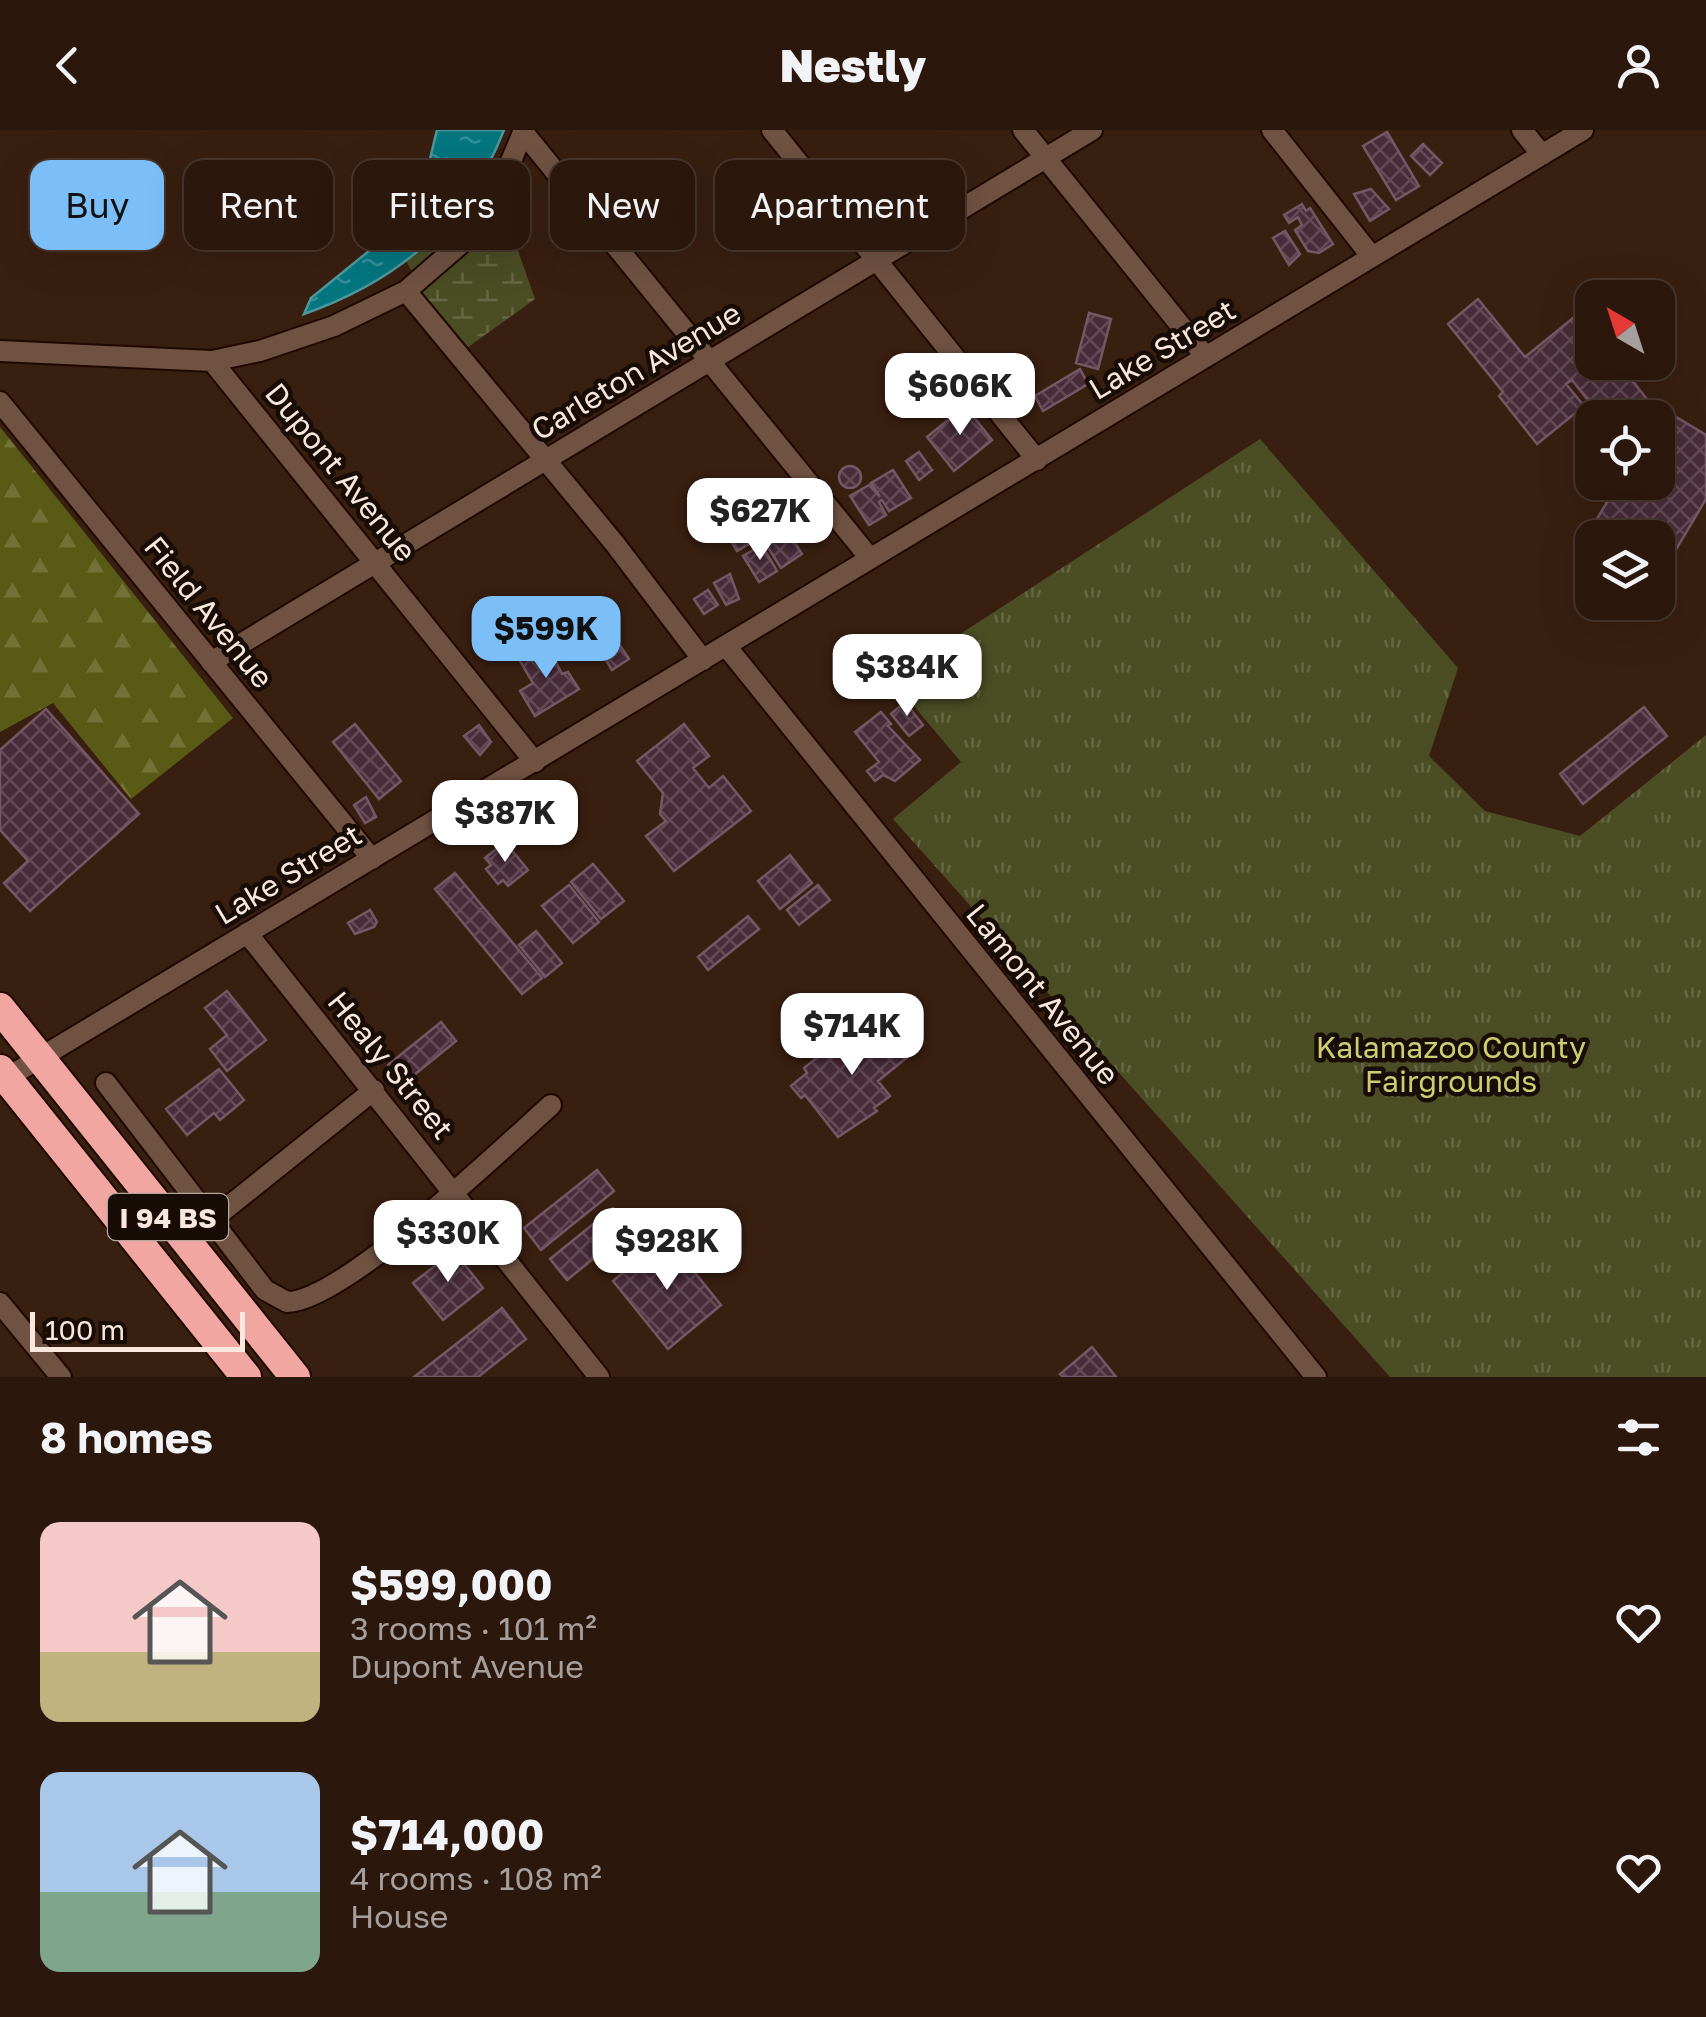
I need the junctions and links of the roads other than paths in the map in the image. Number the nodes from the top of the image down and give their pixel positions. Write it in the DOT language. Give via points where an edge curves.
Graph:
graph roads {
  1 [pos="1023,130"];
  2 [pos="1092,130"];
  3 [pos="1272,130"];
  4 [pos="1522,130"];
  5 [pos="1582,130"];
  6 [pos="524,131"];
  7 [pos="782,133"];
  8 [pos="1542,155"];
  9 [pos="1046,157"];
  10 [pos="1372,257"];
  11 [pos="876,260"];
  12 [pos="406,291"];
  13 [pos="0,351"];
  14 [pos="1206,357"];
  15 [pos="212,361"];
  16 [pos="710,362"];
  17 [pos="0,402"];
  18 [pos="1037,460"];
  19 [pos="543,461"];
  20 [pos="869,557"];
  21 [pos="376,562"];
  22 [pos="726,646"];
  23 [pos="702,660"];
  24 [pos="211,662"];
  25 [pos="535,762"];
  26 [pos="372,859"];
  27 [pos="248,933"];
  28 [pos="0,1008"];
  29 [pos="0,1034"];
  30 [pos="15,1071"];
  31 [pos="106,1083"];
  32 [pos="374,1090"];
  33 [pos="551,1106"];
  34 [pos="454,1190"];
  35 [pos="213,1219"];
  36 [pos="0,1303"];
  37 [pos="61,1377"];
  38 [pos="246,1377"];
  39 [pos="295,1377"];
  40 [pos="599,1377"];
  41 [pos="1316,1377"];
  1 -- 9 [label="street"];
  2 -- 9 [label="street, Carleton Avenue"];
  3 -- 10 [label="street"];
  4 -- 8 [label="street"];
  5 -- 8 [label="street, Lake Street"];
  6 -- 12 [label="street" via="482,219"];
  6 -- 16 [label="street"];
  7 -- 11 [label="street"];
  8 -- 10 [label="street, Lake Street"];
  9 -- 11 [label="street, Carleton Avenue"];
  9 -- 14 [label="street"];
  10 -- 14 [label="street, Lake Street"];
  11 -- 16 [label="street, Carleton Avenue"];
  11 -- 18 [label="street"];
  12 -- 15 [label="street" via="298,340"];
  12 -- 19 [label="street"];
  13 -- 15 [label="street"];
  14 -- 18 [label="street, Lake Street"];
  15 -- 21 [label="street, Dupont Avenue"];
  16 -- 19 [label="street, Carleton Avenue"];
  16 -- 20 [label="street"];
  17 -- 24 [label="street, Field Avenue"];
  18 -- 20 [label="street, Lake Street"];
  19 -- 21 [label="street, Carleton Avenue"];
  19 -- 23 [label="street"];
  20 -- 22 [label="street, Lake Street"];
  21 -- 24 [label="street, Carleton Avenue"];
  21 -- 25 [label="street, Dupont Avenue"];
  22 -- 23 [label="street, Lake Street"];
  22 -- 41 [label="street, Lamont Avenue"];
  23 -- 25 [label="street, Lake Street"];
  24 -- 26 [label="street, Field Avenue"];
  25 -- 26 [label="street, Lake Street"];
  26 -- 27 [label="street, Lake Street"];
  27 -- 30 [label="street, Lake Street"];
  27 -- 32 [label="street, Healy Street"];
  28 -- 30 [label="highway, I 94 BS"];
  29 -- 30 [label="highway"];
  30 -- 38 [label="highway, I 94 BS"];
  30 -- 39 [label="highway" via="188,1271 255,1326"];
  31 -- 35 [label="street"];
  32 -- 34 [label="street, Healy Street"];
  32 -- 35 [label="street"];
  33 -- 34 [label="street"];
  34 -- 35 [label="street" via="356,1268 296,1302 272,1296"];
  34 -- 40 [label="street, Healy Street"];
  36 -- 37 [label="street"];
}
